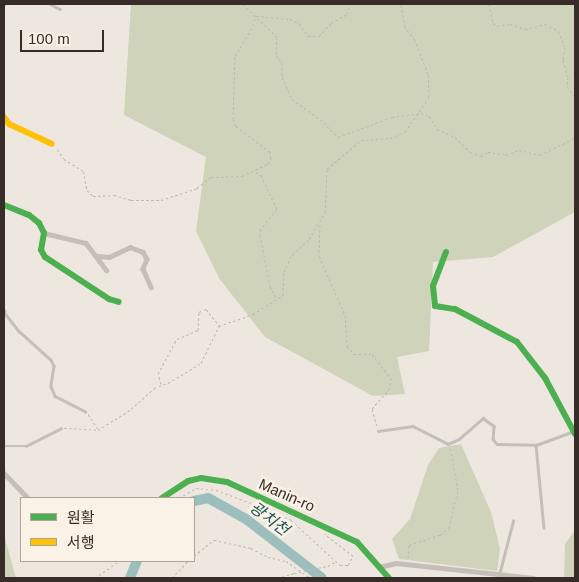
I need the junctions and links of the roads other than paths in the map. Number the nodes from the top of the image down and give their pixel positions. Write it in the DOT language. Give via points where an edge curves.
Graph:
graph roads {
  1 [pos="50,4"];
  2 [pos="60,9"];
  3 [pos="4,118"];
  4 [pos="52,144"];
  5 [pos="4,205"];
  6 [pos="44,233"];
  7 [pos="446,252"];
  8 [pos="97,256"];
  9 [pos="106,270"];
  10 [pos="151,286"];
  11 [pos="119,302"];
  12 [pos="4,312"];
  13 [pos="86,411"];
  14 [pos="61,428"];
  15 [pos="378,431"];
  16 [pos="574,433"];
  17 [pos="536,445"];
  18 [pos="4,446"];
  19 [pos="4,473"];
  20 [pos="27,497"];
  21 [pos="163,497"];
  22 [pos="513,521"];
  23 [pos="544,528"];
  24 [pos="380,568"];
  25 [pos="499,574"];
  26 [pos="382,578"];
  27 [pos="389,578"];
  28 [pos="533,578"];
  1 -- 2 [label="lane"];
  3 -- 4 [label="street" via="9,124"];
  5 -- 6 [label="street" via="29,215 39,223"];
  6 -- 8 [label="street" via="75,238 86,243"];
  6 -- 11 [label="street" via="41,250 45,257 109,299"];
  7 -- 16 [label="street" via="433,286 435,306 455,309 517,342 545,378"];
  8 -- 9 [label="street"];
  8 -- 10 [label="street" via="109,257 130,247 143,252 147,259 144,269"];
  12 -- 13 [label="lane" via="18,332 51,360 54,366 51,386 55,396"];
  14 -- 18 [label="lane" via="26,446"];
  15 -- 17 [label="lane" via="413,426 450,444 483,418 494,426 493,439 497,444"];
  16 -- 17 [label="lane"];
  17 -- 23 [label="lane"];
  19 -- 20 [label="street"];
  21 -- 24 [label="street, Manin-ro" via="188,480 212,478 265,498 357,542"];
  22 -- 25 [label="lane"];
  24 -- 25 [label="street" via="396,563"];
  24 -- 26 [label="street"];
  24 -- 27 [label="street, Manin-ro"];
  25 -- 28 [label="street"];
}
